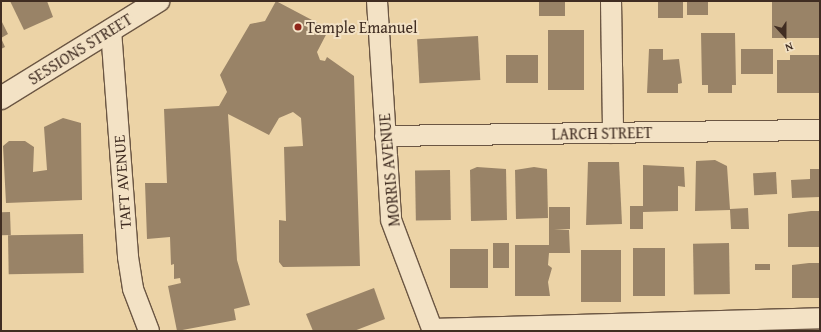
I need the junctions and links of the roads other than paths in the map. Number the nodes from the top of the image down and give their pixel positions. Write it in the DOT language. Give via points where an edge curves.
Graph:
graph roads {
  1 [pos="158,1"];
  2 [pos="377,1"];
  3 [pos="611,1"];
  4 [pos="111,30"];
  5 [pos="1,98"];
  6 [pos="820,130"];
  7 [pos="613,133"];
  8 [pos="385,136"];
  9 [pos="820,318"];
  10 [pos="432,330"];
  11 [pos="150,331"];
  1 -- 4 [label="street, SESSIONS STREET"];
  2 -- 8 [label="street, MORRIS AVENUE"];
  3 -- 7 [label="street"];
  4 -- 5 [label="street, SESSIONS STREET"];
  4 -- 11 [label="street, TAFT AVENUE" via="128,257 133,288"];
  6 -- 7 [label="street, LARCH STREET"];
  7 -- 8 [label="street, LARCH STREET"];
  8 -- 10 [label="street, MORRIS AVENUE" via="395,238"];
  9 -- 10 [label="street"];
}
